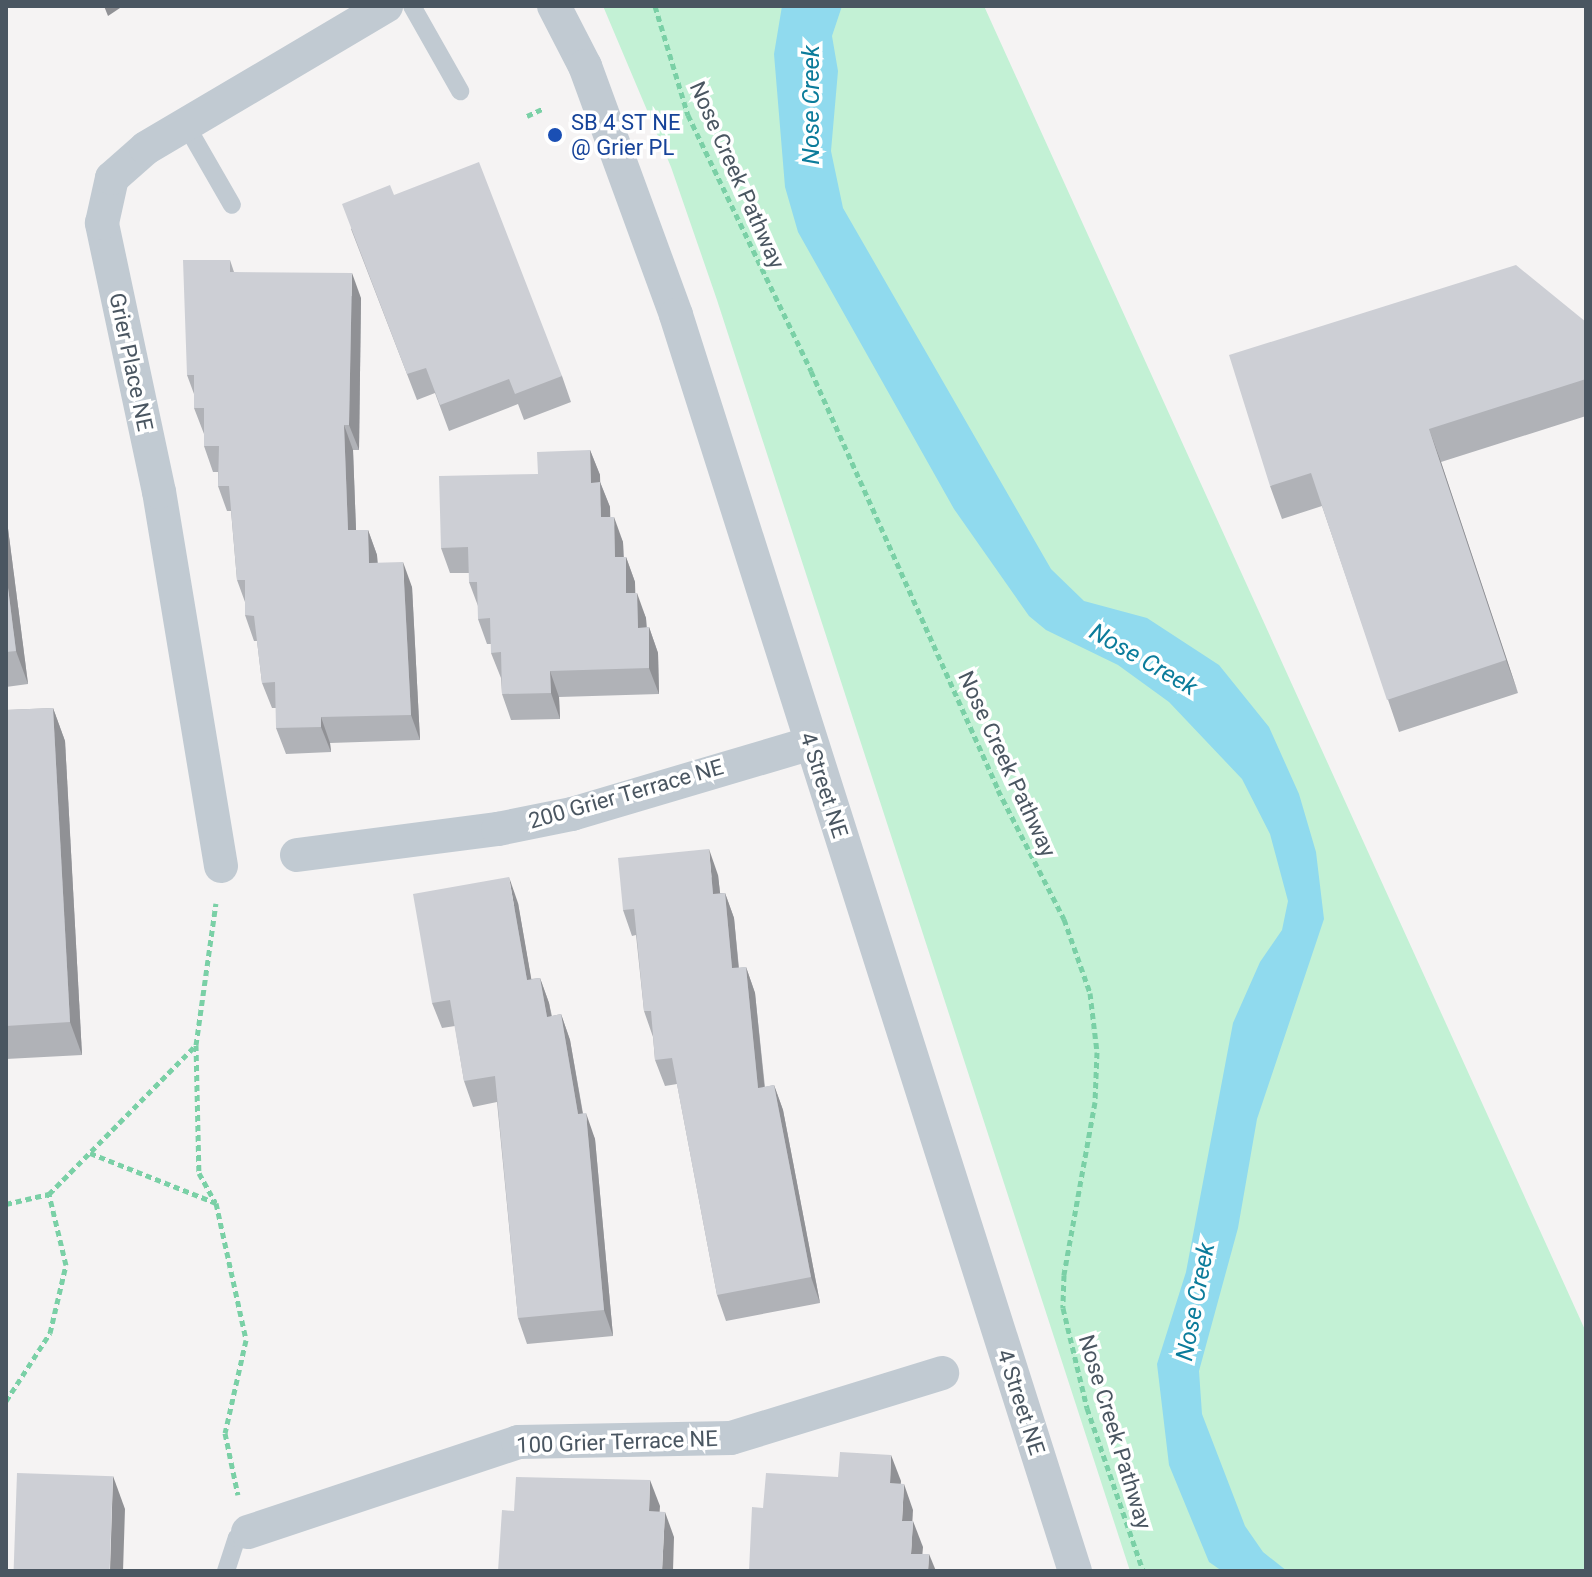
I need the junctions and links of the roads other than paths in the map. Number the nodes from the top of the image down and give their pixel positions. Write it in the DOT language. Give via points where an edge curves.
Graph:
graph roads {
  1 [pos="386,6"];
  2 [pos="412,6"];
  3 [pos="554,6"];
  4 [pos="460,91"];
  5 [pos="186,125"];
  6 [pos="232,205"];
  7 [pos="811,743"];
  8 [pos="297,855"];
  9 [pos="221,866"];
  10 [pos="942,1373"];
  11 [pos="242,1535"];
  12 [pos="226,1571"];
  13 [pos="1075,1571"];
  1 -- 5 [label="street, Grier Place NE"];
  2 -- 4 [label="lane"];
  3 -- 7 [label="street, 4 Street NE" via="585,66 635,196"];
  5 -- 6 [label="lane"];
  5 -- 9 [label="street, Grier Place NE" via="146,148 112,178 102,223 159,492"];
  7 -- 8 [label="street, 200 Grier Terrace NE" via="557,817"];
  7 -- 13 [label="street, 4 Street NE"];
  10 -- 11 [label="street, 100 Grier Terrace NE" via="731,1438 518,1442"];
  11 -- 12 [label="lane"];
}
